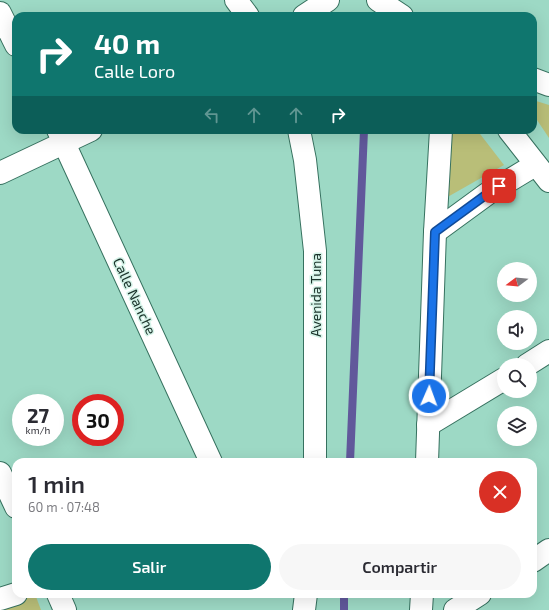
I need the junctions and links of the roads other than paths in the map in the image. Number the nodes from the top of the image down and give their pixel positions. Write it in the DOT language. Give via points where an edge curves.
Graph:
graph roads {
  1 [pos="236,0"];
  2 [pos="328,0"];
  3 [pos="378,0"];
  4 [pos="245,12"];
  5 [pos="310,12"];
  6 [pos="396,12"];
  7 [pos="0,13"];
  8 [pos="12,37"];
  9 [pos="537,80"];
  10 [pos="549,85"];
  11 [pos="74,134"];
  12 [pos="300,134"];
  13 [pos="441,134"];
  14 [pos="512,134"];
  15 [pos="61,137"];
  16 [pos="535,165"];
  17 [pos="0,173"];
  18 [pos="549,182"];
  19 [pos="435,232"];
  20 [pos="549,351"];
  21 [pos="537,358"];
  22 [pos="497,383"];
  23 [pos="428,425"];
  24 [pos="209,458"];
  25 [pos="315,458"];
  26 [pos="427,458"];
  27 [pos="0,473"];
  28 [pos="12,498"];
  29 [pos="549,550"];
  30 [pos="537,558"];
  31 [pos="12,595"];
  32 [pos="60,598"];
  33 [pos="306,598"];
  34 [pos="422,598"];
  35 [pos="474,598"];
  36 [pos="0,599"];
  37 [pos="66,610"];
  38 [pos="304,610"];
  39 [pos="422,610"];
  40 [pos="455,610"];
  1 -- 4 [label="street"];
  2 -- 5 [label="street"];
  3 -- 6 [label="street"];
  7 -- 8 [label="street"];
  9 -- 10 [label="street"];
  11 -- 15 [label="street"];
  12 -- 25 [label="street, Avenida Tuna" via="315,251"];
  13 -- 19 [label="street"];
  14 -- 16 [label="street"];
  15 -- 17 [label="street"];
  15 -- 24 [label="street, Calle Nanche"];
  16 -- 18 [label="street"];
  16 -- 19 [label="street" via="487,194"];
  19 -- 23 [label="street"];
  20 -- 21 [label="street"];
  22 -- 23 [label="street"];
  23 -- 26 [label="street"];
  27 -- 28 [label="street"];
  29 -- 30 [label="street"];
  31 -- 36 [label="street"];
  32 -- 37 [label="street"];
  33 -- 38 [label="street"];
  34 -- 39 [label="street"];
  35 -- 40 [label="street"];
}
